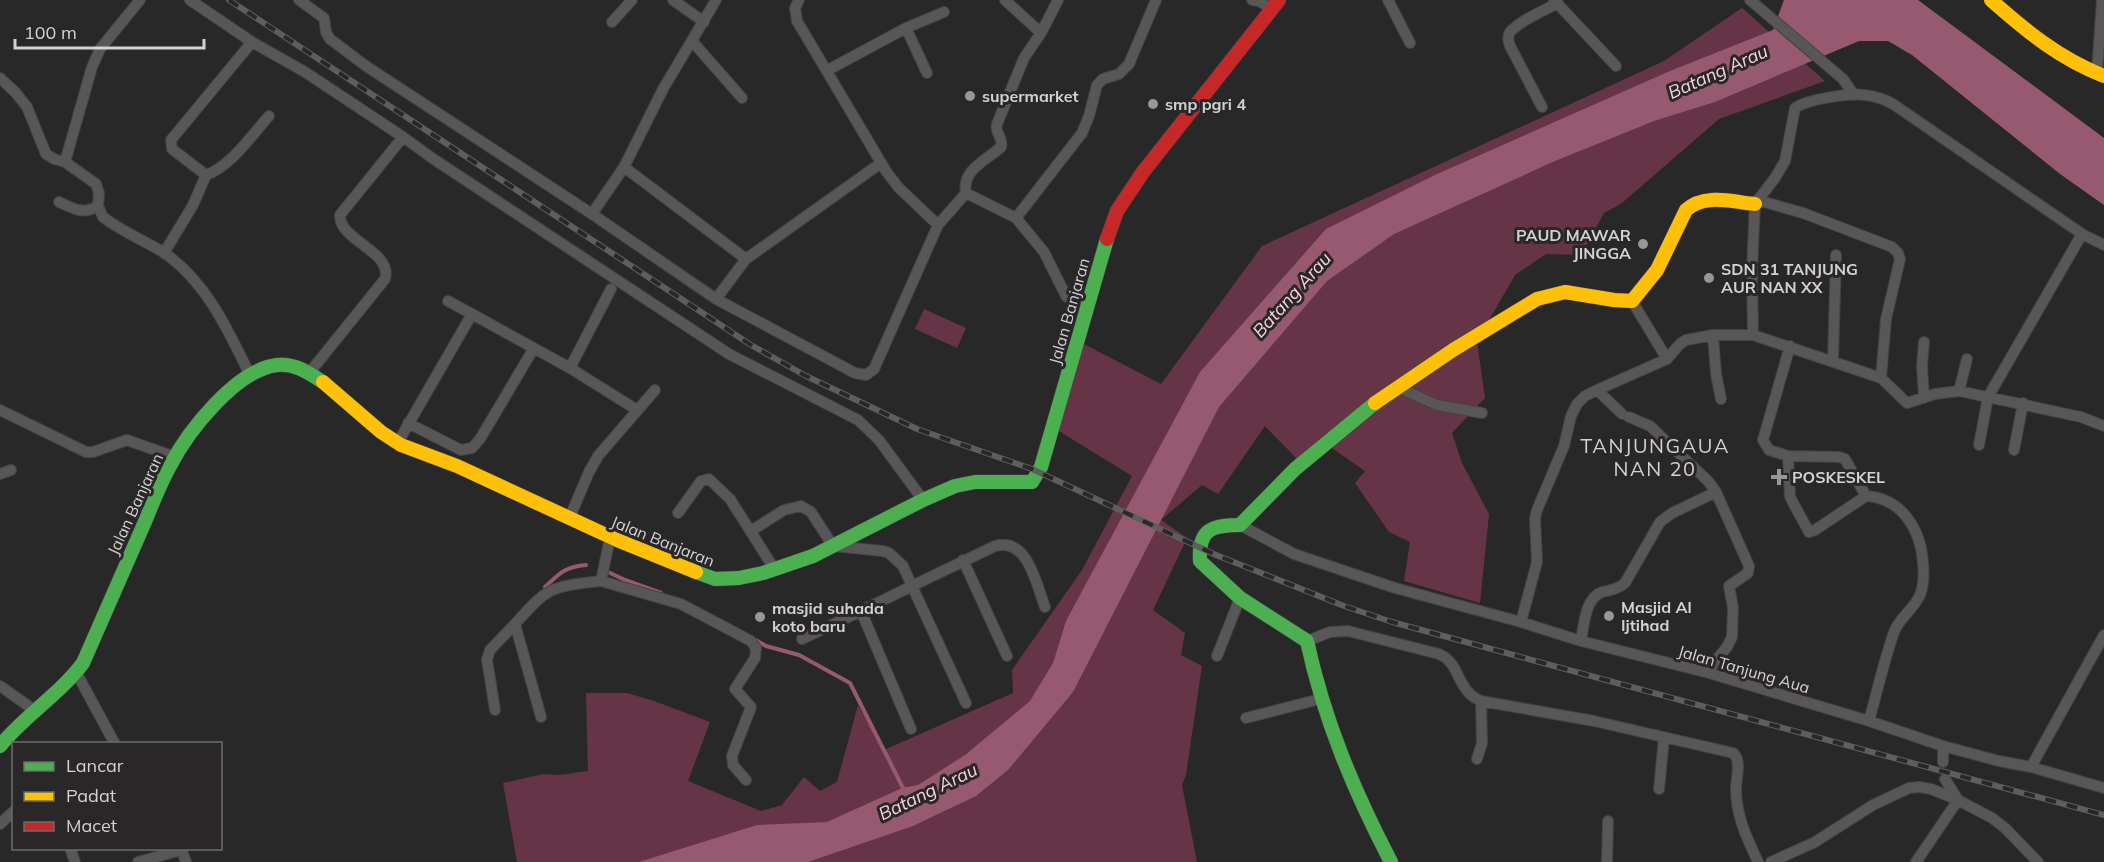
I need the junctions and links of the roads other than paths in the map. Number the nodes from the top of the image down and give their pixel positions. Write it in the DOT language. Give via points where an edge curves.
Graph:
graph roads {
  1 [pos="140,0"];
  2 [pos="190,0"];
  3 [pos="299,0"];
  4 [pos="632,0"];
  5 [pos="673,0"];
  6 [pos="716,0"];
  7 [pos="799,0"];
  8 [pos="1005,0"];
  9 [pos="1058,0"];
  10 [pos="1252,0"];
  11 [pos="1388,0"];
  12 [pos="1990,0"];
  13 [pos="2102,0"];
  14 [pos="1153,1"];
  15 [pos="1556,2"];
  16 [pos="1753,2"];
  17 [pos="1275,4"];
  18 [pos="944,12"];
  19 [pos="612,22"];
  20 [pos="704,22"];
  21 [pos="906,28"];
  22 [pos="1041,33"];
  23 [pos="692,41"];
  24 [pos="252,42"];
  25 [pos="1410,43"];
  26 [pos="1616,66"];
  27 [pos="828,70"];
  28 [pos="927,73"];
  29 [pos="2101,75"];
  30 [pos="0,78"];
  31 [pos="1854,95"];
  32 [pos="742,98"];
  33 [pos="1542,107"];
  34 [pos="269,116"];
  35 [pos="404,137"];
  36 [pos="65,162"];
  37 [pos="881,163"];
  38 [pos="624,167"];
  39 [pos="206,175"];
  40 [pos="966,193"];
  41 [pos="59,202"];
  42 [pos="1756,202"];
  43 [pos="98,206"];
  44 [pos="592,214"];
  45 [pos="1016,218"];
  46 [pos="938,225"];
  47 [pos="2082,234"];
  48 [pos="2104,245"];
  49 [pos="164,253"];
  50 [pos="1836,255"];
  51 [pos="746,259"];
  52 [pos="611,289"];
  53 [pos="717,299"];
  54 [pos="1632,300"];
  55 [pos="448,301"];
  56 [pos="1087,311"];
  57 [pos="472,314"];
  58 [pos="1713,335"];
  59 [pos="1753,335"];
  60 [pos="1924,342"];
  61 [pos="1790,346"];
  62 [pos="534,348"];
  63 [pos="1667,359"];
  64 [pos="1967,359"];
  65 [pos="1833,360"];
  66 [pos="570,368"];
  67 [pos="310,372"];
  68 [pos="250,375"];
  69 [pos="1881,378"];
  70 [pos="1397,387"];
  71 [pos="655,390"];
  72 [pos="1597,390"];
  73 [pos="1959,391"];
  74 [pos="1988,397"];
  75 [pos="1924,398"];
  76 [pos="1721,399"];
  77 [pos="2023,403"];
  78 [pos="0,410"];
  79 [pos="637,410"];
  80 [pos="1482,413"];
  81 [pos="408,423"];
  82 [pos="2104,426"];
  83 [pos="397,444"];
  84 [pos="1979,445"];
  85 [pos="2014,450"];
  86 [pos="1788,456"];
  87 [pos="175,457"];
  88 [pos="11,470"];
  89 [pos="0,474"];
  90 [pos="1716,492"];
  91 [pos="1866,496"];
  92 [pos="923,500"];
  93 [pos="678,513"];
  94 [pos="569,519"];
  95 [pos="1240,525"];
  96 [pos="752,531"];
  97 [pos="609,544"];
  98 [pos="833,546"];
  99 [pos="963,560"];
  100 [pos="775,570"];
  101 [pos="602,576"];
  102 [pos="912,586"];
  103 [pos="1240,598"];
  104 [pos="1045,607"];
  105 [pos="861,611"];
  106 [pos="1521,622"];
  107 [pos="514,624"];
  108 [pos="2104,635"];
  109 [pos="802,639"];
  110 [pos="1307,641"];
  111 [pos="1581,641"];
  112 [pos="1007,656"];
  113 [pos="1217,656"];
  114 [pos="1709,673"];
  115 [pos="77,674"];
  116 [pos="0,686"];
  117 [pos="1320,699"];
  118 [pos="1481,701"];
  119 [pos="966,703"];
  120 [pos="34,710"];
  121 [pos="495,710"];
  122 [pos="541,717"];
  123 [pos="1246,718"];
  124 [pos="1869,721"];
  125 [pos="910,729"];
  126 [pos="1664,738"];
  127 [pos="114,742"];
  128 [pos="0,746"];
  129 [pos="1943,747"];
  130 [pos="1477,759"];
  131 [pos="1943,762"];
  132 [pos="2031,767"];
  133 [pos="1945,779"];
  134 [pos="746,780"];
  135 [pos="2104,788"];
  136 [pos="1659,789"];
  137 [pos="1958,800"];
  138 [pos="12,813"];
  139 [pos="1608,821"];
  140 [pos="0,824"];
  141 [pos="178,850"];
  142 [pos="138,862"];
  143 [pos="1391,862"];
  144 [pos="1607,862"];
  145 [pos="1758,862"];
  146 [pos="1771,862"];
  147 [pos="1916,862"];
  148 [pos="2038,862"];
  1 -- 36 [label="street" via="100,49"];
  2 -- 24 [label="street"];
  3 -- 44 [label="street" via="321,15 332,41 366,66"];
  4 -- 19 [label="street"];
  5 -- 20 [label="street"];
  6 -- 20 [label="street"];
  7 -- 27 [label="street" via="796,18"];
  8 -- 22 [label="street"];
  9 -- 22 [label="street"];
  10 -- 17 [label="street"];
  11 -- 25 [label="street"];
  12 -- 29 [label="street" via="2060,55"];
  13 -- 29 [label="street"];
  14 -- 45 [label="street" via="1129,63 1119,74 1096,85 1082,133"];
  15 -- 26 [label="street"];
  15 -- 33 [label="street" via="1518,25 1508,38"];
  16 -- 31 [label="street" via="1843,79"];
  17 -- 56 [label="street, Jalan Banjaran" via="1126,195 1109,230"];
  18 -- 21 [label="street"];
  20 -- 23 [label="street"];
  21 -- 27 [label="street"];
  21 -- 28 [label="street"];
  22 -- 40 [label="street" via="1024,58 997,124 1001,147 969,175 964,186"];
  23 -- 32 [label="street"];
  23 -- 38 [label="street" via="655,103"];
  24 -- 35 [label="street"];
  24 -- 39 [label="street" via="171,140 172,149"];
  27 -- 37 [label="street"];
  30 -- 36 [label="street" via="27,107 46,154"];
  31 -- 42 [label="street" via="1795,108 1785,161"];
  31 -- 47 [label="street" via="1873,96 1893,104"];
  34 -- 39 [label="street" via="230,159"];
  35 -- 67 [label="street" via="340,215 342,226 384,263 385,279"];
  35 -- 92 [label="street" via="729,354 858,420 879,440"];
  36 -- 43 [label="street" via="96,184"];
  37 -- 46 [label="street" via="898,187"];
  37 -- 51 [label="street"];
  38 -- 44 [label="street"];
  38 -- 51 [label="street"];
  39 -- 49 [label="street"];
  40 -- 45 [label="street"];
  40 -- 46 [label="street"];
  41 -- 43 [label="street" via="78,211"];
  42 -- 54 [label="street" via="1708,200 1688,207 1657,270"];
  42 -- 59 [label="street"];
  42 -- 69 [label="street" via="1803,213 1892,247 1898,253"];
  43 -- 49 [label="street" via="106,219"];
  44 -- 53 [label="street"];
  45 -- 56 [label="street" via="1044,252 1066,296"];
  46 -- 53 [label="street" via="876,365 868,374 855,373"];
  47 -- 48 [label="street"];
  47 -- 74 [label="street"];
  49 -- 68 [label="street" via="215,307"];
  50 -- 65 [label="street"];
  51 -- 53 [label="street"];
  52 -- 66 [label="street"];
  54 -- 63 [label="street"];
  54 -- 70 [label="street" via="1572,291 1546,295"];
  55 -- 57 [label="street"];
  56 -- 92 [label="street, Jalan Banjaran" via="1035,479 1029,483 965,483"];
  57 -- 62 [label="street"];
  57 -- 81 [label="street"];
  58 -- 59 [label="street"];
  58 -- 63 [label="street" via="1683,342"];
  58 -- 76 [label="street"];
  59 -- 61 [label="street"];
  60 -- 75 [label="street"];
  61 -- 65 [label="street"];
  61 -- 86 [label="street" via="1763,440 1770,450"];
  62 -- 66 [label="street"];
  62 -- 81 [label="street" via="472,448 461,450"];
  63 -- 72 [label="street"];
  64 -- 73 [label="street"];
  65 -- 69 [label="street"];
  66 -- 79 [label="street"];
  67 -- 68 [label="street, Jalan Banjaran" via="280,365"];
  67 -- 83 [label="street, Jalan Banjaran"];
  68 -- 87 [label="street, Jalan Banjaran" via="218,405"];
  69 -- 75 [label="street" via="1907,403"];
  70 -- 80 [label="street" via="1446,408"];
  70 -- 95 [label="street" via="1315,451 1272,489"];
  71 -- 79 [label="street"];
  72 -- 90 [label="street" via="1626,415 1656,430"];
  72 -- 106 [label="street" via="1585,396 1573,410 1564,446 1539,503 1535,518 1537,562"];
  73 -- 74 [label="street"];
  73 -- 75 [label="street"];
  74 -- 77 [label="street"];
  74 -- 84 [label="street"];
  77 -- 82 [label="street"];
  77 -- 85 [label="street"];
  78 -- 87 [label="street" via="87,452 127,440"];
  79 -- 94 [label="street" via="593,464"];
  81 -- 83 [label="street"];
  83 -- 94 [label="street, Jalan Banjaran" via="459,466"];
  86 -- 91 [label="street" via="1845,459"];
  86 -- 91 [label="street" via="1790,497 1809,532"];
  87 -- 115 [label="street, Jalan Banjaran"];
  88 -- 89 [label="street"];
  90 -- 111 [label="street" via="1672,513 1657,525 1625,583 1590,603"];
  90 -- 114 [label="street" via="1749,568 1729,585 1732,637"];
  91 -- 124 [label="street" via="1885,500 1911,520 1920,541 1924,573 1918,598 1895,629"];
  92 -- 98 [label="street, Jalan Banjaran"];
  93 -- 96 [label="street" via="701,481 709,479 730,499"];
  94 -- 97 [label="street, Jalan Banjaran"];
  95 -- 103 [label="street" via="1209,529 1198,550 1203,565"];
  95 -- 106 [label="street, Jalan Tanjung Aua" via="1294,554 1343,572"];
  96 -- 98 [label="street" via="784,510 801,506 811,512"];
  96 -- 100 [label="street"];
  97 -- 100 [label="street, Jalan Banjaran" via="715,579 732,580"];
  97 -- 101 [label="street"];
  98 -- 100 [label="street, Jalan Banjaran"];
  98 -- 102 [label="street" via="890,553 903,566"];
  99 -- 102 [label="street"];
  99 -- 104 [label="street" via="1002,544 1016,548 1025,557"];
  99 -- 112 [label="street"];
  101 -- 107 [label="street" via="551,589"];
  101 -- 134 [label="street" via="681,604 754,645 757,654 735,689 751,707 732,756 733,765"];
  102 -- 105 [label="street"];
  102 -- 119 [label="street"];
  103 -- 110 [label="street"];
  103 -- 113 [label="street"];
  105 -- 109 [label="street"];
  105 -- 125 [label="street"];
  106 -- 111 [label="street, Jalan Tanjung Aua"];
  107 -- 121 [label="street" via="488,653"];
  107 -- 122 [label="street"];
  108 -- 132 [label="street"];
  110 -- 117 [label="street"];
  110 -- 118 [label="street" via="1330,632 1348,631 1439,654 1450,662 1466,692"];
  111 -- 114 [label="street, Jalan Tanjung Aua"];
  114 -- 124 [label="street, Jalan Tanjung Aua"];
  115 -- 120 [label="street, Jalan Banjaran"];
  115 -- 127 [label="street"];
  116 -- 120 [label="street"];
  117 -- 123 [label="street"];
  117 -- 143 [label="street" via="1360,804"];
  118 -- 126 [label="street"];
  118 -- 130 [label="street" via="1482,742"];
  120 -- 128 [label="street, Jalan Banjaran"];
  124 -- 129 [label="street, Jalan Tanjung Aua"];
  126 -- 136 [label="street"];
  126 -- 145 [label="street" via="1736,755 1739,815"];
  129 -- 131 [label="street"];
  129 -- 132 [label="street, Jalan Tanjung Aua"];
  132 -- 135 [label="street, Jalan Tanjung Aua"];
  133 -- 137 [label="street"];
  137 -- 146 [label="street" via="1931,789 1909,788 1873,805 1815,842"];
  137 -- 147 [label="street"];
  137 -- 148 [label="street" via="2005,828"];
  138 -- 140 [label="street"];
  139 -- 144 [label="street"];
  141 -- 142 [label="street"];
}
